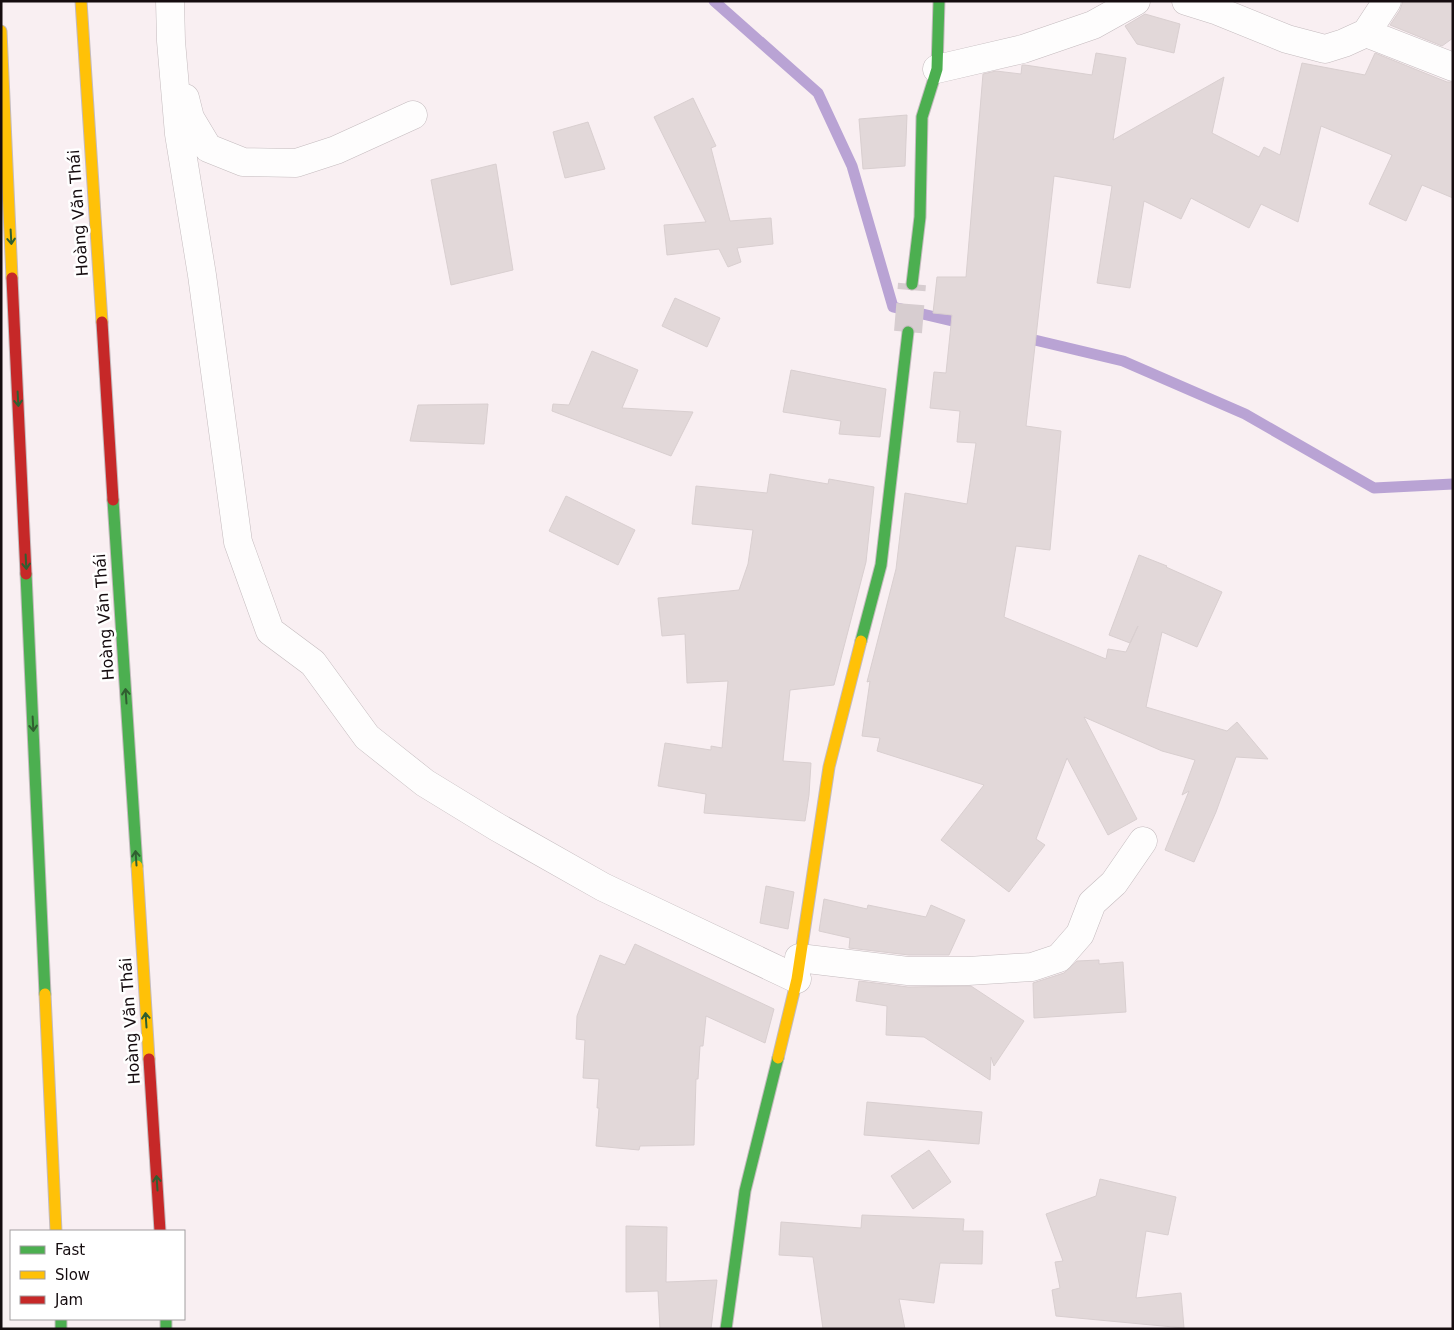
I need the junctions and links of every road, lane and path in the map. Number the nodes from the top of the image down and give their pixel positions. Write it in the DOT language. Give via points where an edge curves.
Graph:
graph roads {
  1 [pos="81,1"];
  2 [pos="170,1"];
  3 [pos="939,1"];
  4 [pos="1136,1"];
  5 [pos="1186,1"];
  6 [pos="1386,1"];
  7 [pos="1,31"];
  8 [pos="1366,32"];
  9 [pos="171,41"];
  10 [pos="1453,67"];
  11 [pos="937,69"];
  12 [pos="413,115"];
  13 [pos="912,284"];
  14 [pos="908,332"];
  15 [pos="1143,840"];
  16 [pos="798,969"];
  17 [pos="56,1230"];
  18 [pos="160,1230"];
  19 [pos="726,1329"];
  18 -- 1 [label="main road, Hoàng Văn Thái, one-way"];
  2 -- 9 [label="street"];
  3 -- 11 [label="main road"];
  4 -- 11 [label="street" via="1093,25 1023,50"];
  5 -- 8 [label="street" via="1287,39 1325,49"];
  6 -- 8 [label="street"];
  7 -- 17 [label="main road, one-way"];
  8 -- 10 [label="street"];
  9 -- 12 [label="street" via="190,118 208,148 243,162 296,163 336,150"];
  9 -- 16 [label="street" via="179,134 202,275 238,542 270,631 313,663 367,737 425,783 603,887"];
  11 -- 13 [label="main road" via="922,116 920,217"];
  14 -- 16 [label="main road" via="881,565 829,767"];
  15 -- 16 [label="street" via="1114,883 1092,903 1080,934 1059,958 1032,967 968,971"];
  16 -- 19 [label="main road" via="745,1191"];
}
